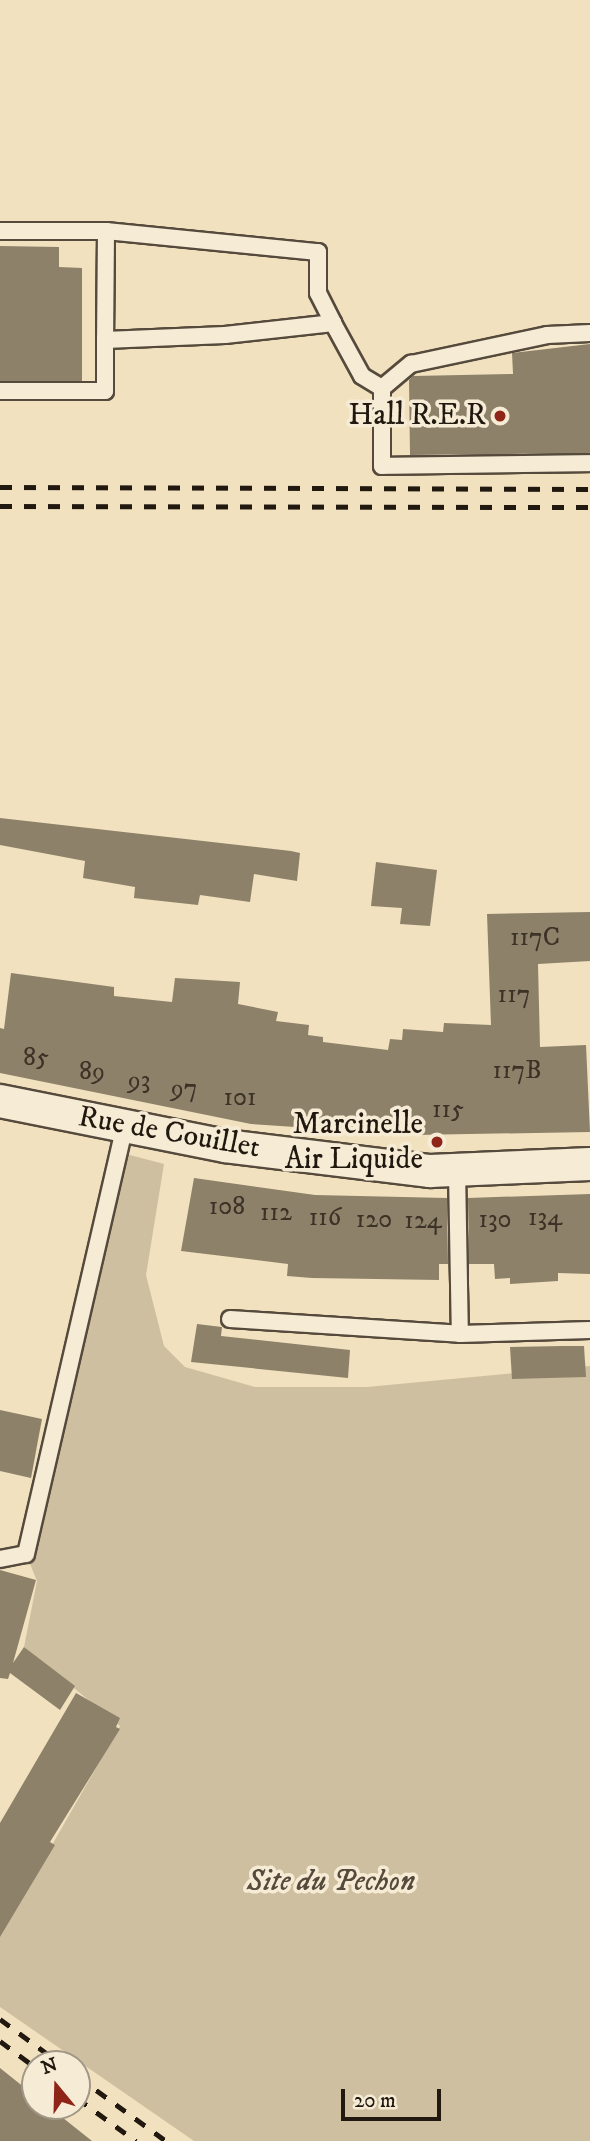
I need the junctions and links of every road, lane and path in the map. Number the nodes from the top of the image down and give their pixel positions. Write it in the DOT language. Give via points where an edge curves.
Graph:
graph roads {
  1 [pos="0,231"];
  2 [pos="106,231"];
  3 [pos="333,323"];
  4 [pos="590,333"];
  5 [pos="105,340"];
  6 [pos="382,387"];
  7 [pos="0,391"];
  8 [pos="590,463"];
  9 [pos="0,1101"];
  10 [pos="125,1126"];
  11 [pos="590,1164"];
  12 [pos="457,1170"];
  13 [pos="230,1319"];
  14 [pos="590,1330"];
  15 [pos="460,1334"];
  16 [pos="0,1559"];
  1 -- 2 [label="lane"];
  2 -- 3 [label="lane" via="318,252 318,293"];
  2 -- 5 [label="lane"];
  3 -- 5 [label="lane" via="225,335"];
  3 -- 6 [label="lane" via="362,376"];
  4 -- 6 [label="lane" via="547,335 411,364"];
  5 -- 7 [label="lane" via="105,391"];
  6 -- 8 [label="lane" via="382,466"];
  9 -- 10 [label="street, Rue de Couillet"];
  10 -- 12 [label="street, Rue de Couillet" via="225,1146"];
  10 -- 16 [label="lane" via="26,1554"];
  11 -- 12 [label="street, Rue de Couillet"];
  12 -- 15 [label="lane"];
  13 -- 15 [label="lane"];
  14 -- 15 [label="lane"];
}
